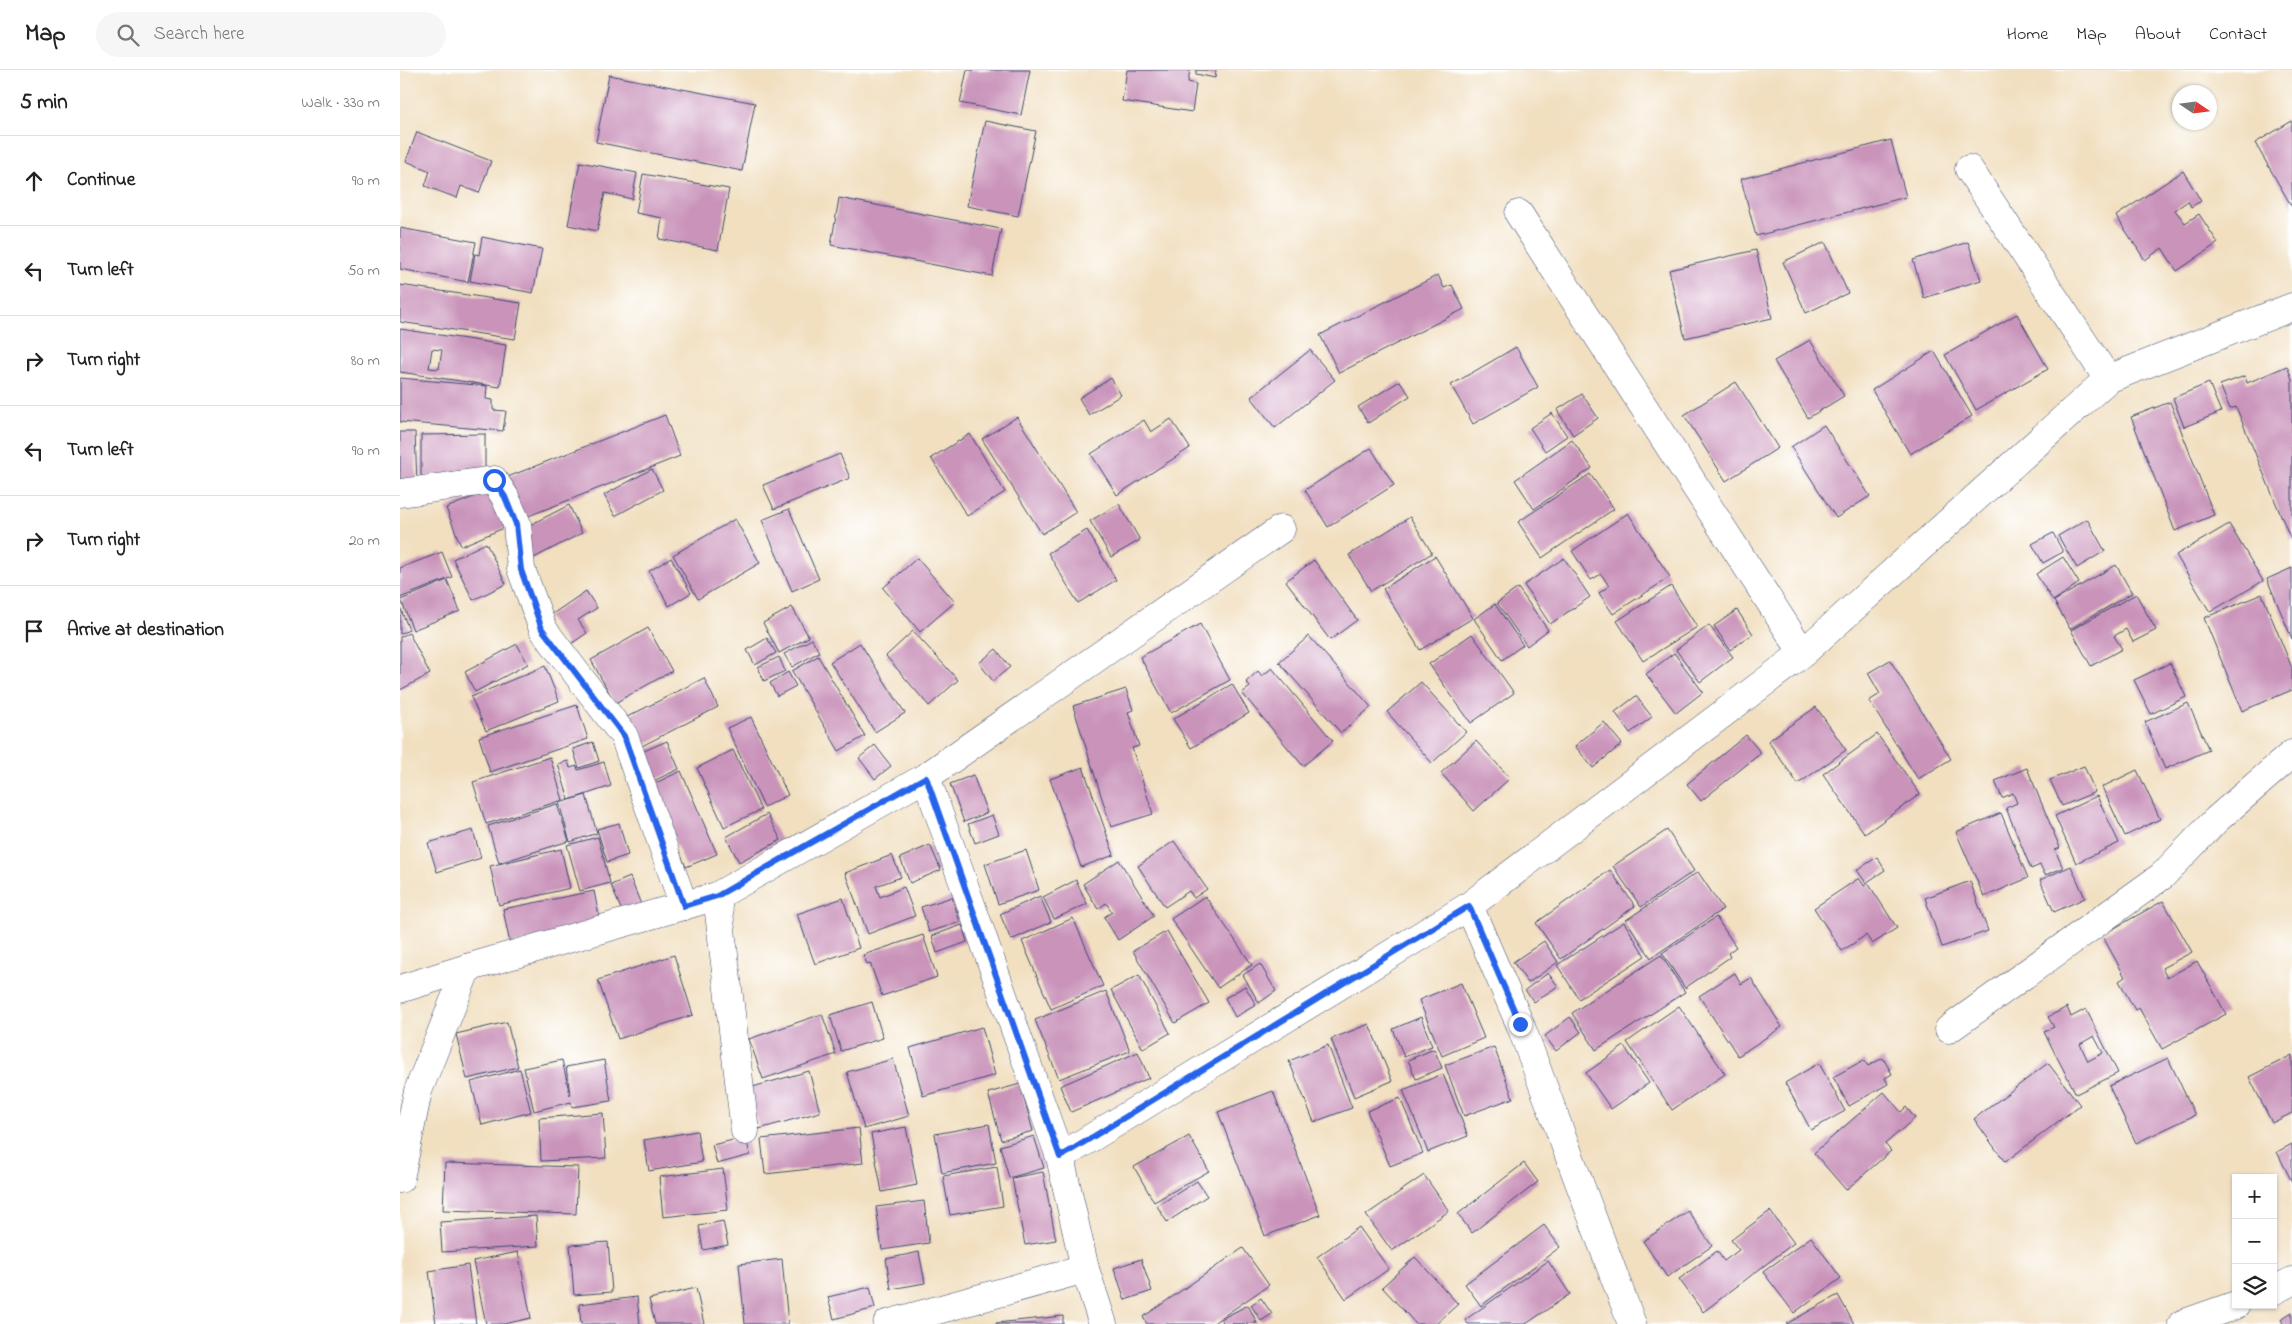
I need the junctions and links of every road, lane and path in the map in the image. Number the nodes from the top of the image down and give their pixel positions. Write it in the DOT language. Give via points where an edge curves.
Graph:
graph roads {
  1 [pos="1969,169"];
  2 [pos="1520,214"];
  3 [pos="2292,307"];
  4 [pos="2108,379"];
  5 [pos="400,493"];
  6 [pos="1281,529"];
  7 [pos="1803,653"];
  8 [pos="2292,754"];
  9 [pos="926,777"];
  10 [pos="717,896"];
  11 [pos="684,906"];
  12 [pos="1469,906"];
  13 [pos="467,968"];
  14 [pos="400,989"];
  15 [pos="1950,1029"];
  16 [pos="409,1083"];
  17 [pos="745,1131"];
  18 [pos="1060,1157"];
  19 [pos="400,1179"];
  20 [pos="1085,1269"];
  21 [pos="2292,1281"];
  22 [pos="2277,1289"];
  23 [pos="2232,1306"];
  24 [pos="887,1324"];
  25 [pos="1103,1324"];
  26 [pos="1632,1324"];
  27 [pos="2182,1324"];
  1 -- 4 [label="street"];
  2 -- 7 [label="street"];
  3 -- 4 [label="street"];
  4 -- 7 [label="street"];
  5 -- 11 [label="street" via="494,480 516,524 521,570 542,629 624,736"];
  6 -- 9 [label="street"];
  7 -- 12 [label="street"];
  8 -- 15 [label="street" via="2216,820 2162,876"];
  9 -- 10 [label="street"];
  9 -- 18 [label="street"];
  10 -- 11 [label="street"];
  10 -- 17 [label="street"];
  11 -- 13 [label="street"];
  12 -- 18 [label="street"];
  12 -- 26 [label="street" via="1520,1024"];
  13 -- 14 [label="street"];
  13 -- 16 [label="street"];
  16 -- 19 [label="street"];
  18 -- 20 [label="street"];
  20 -- 24 [label="street"];
  20 -- 25 [label="street"];
  21 -- 22 [label="street"];
  23 -- 27 [label="street"];
}
